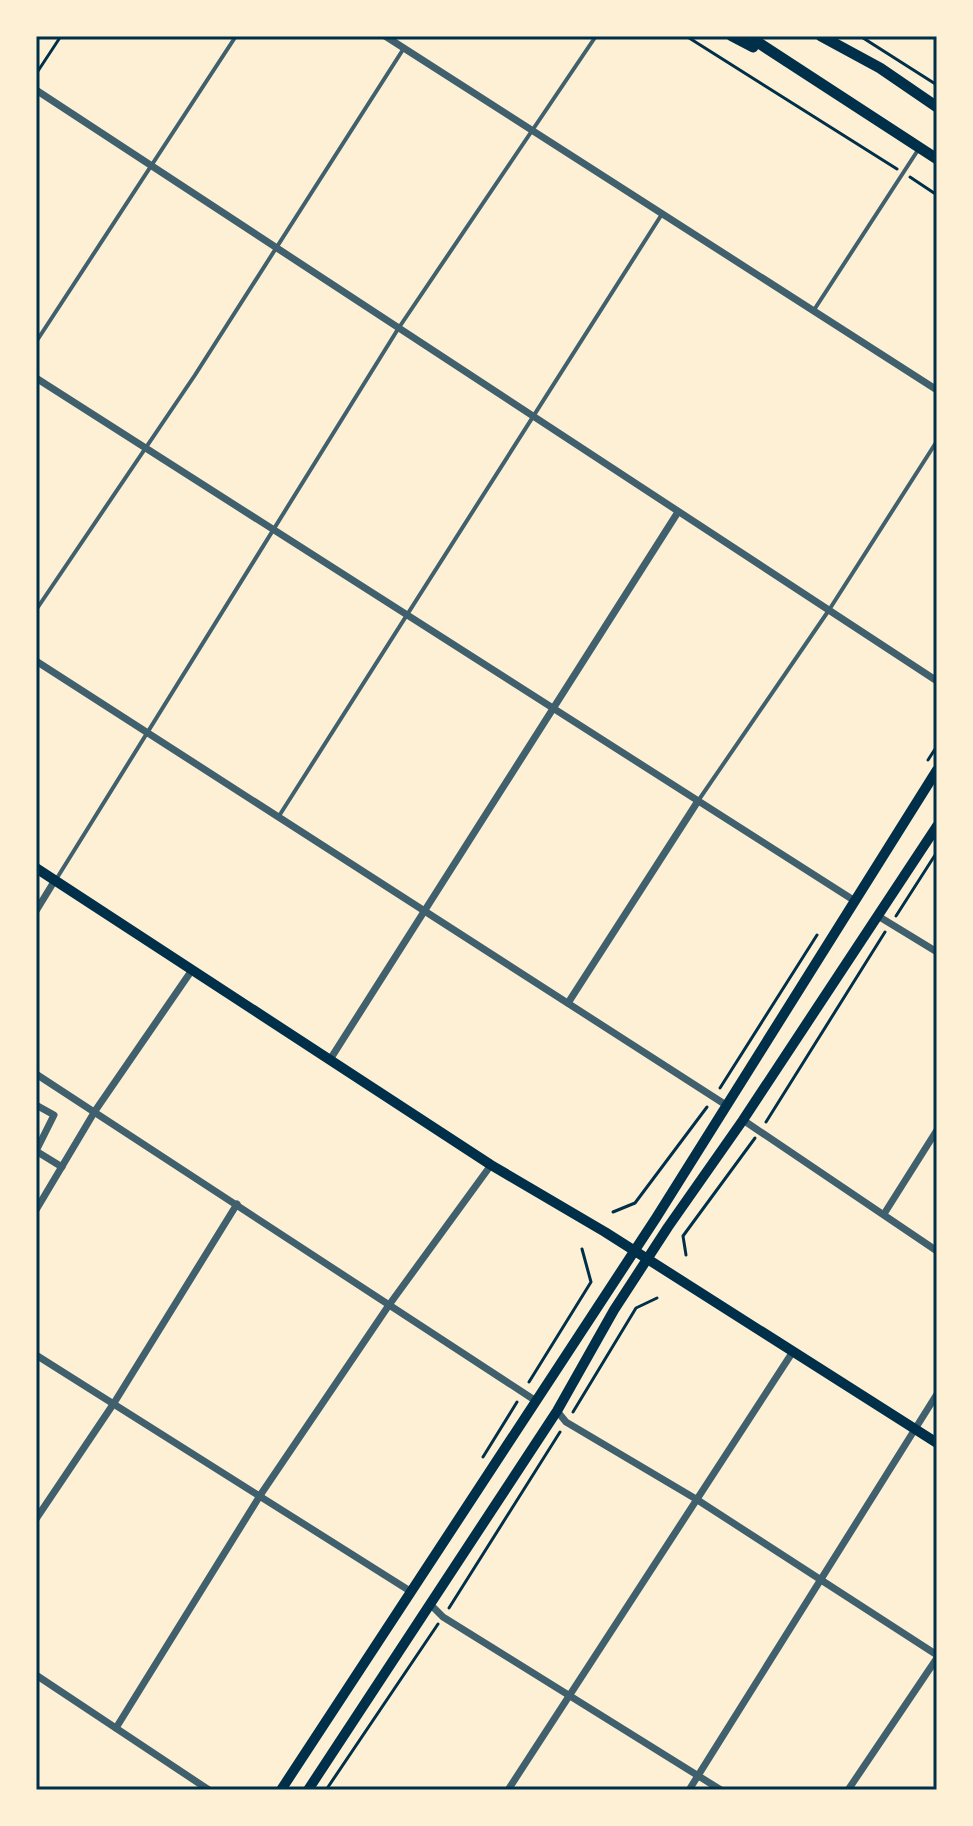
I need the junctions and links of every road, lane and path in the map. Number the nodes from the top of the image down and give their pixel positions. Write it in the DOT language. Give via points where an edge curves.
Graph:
graph roads {
  1 [pos="61,36"];
  2 [pos="236,36"];
  3 [pos="385,36"];
  4 [pos="596,36"];
  5 [pos="686,36"];
  6 [pos="732,36"];
  7 [pos="748,36"];
  8 [pos="824,36"];
  9 [pos="860,36"];
  10 [pos="404,48"];
  11 [pos="36,74"];
  12 [pos="810,76"];
  13 [pos="937,85"];
  14 [pos="36,90"];
  15 [pos="937,107"];
  16 [pos="533,131"];
  17 [pos="920,148"];
  18 [pos="937,159"];
  19 [pos="152,166"];
  20 [pos="903,173"];
  21 [pos="937,195"];
  22 [pos="662,214"];
  23 [pos="276,249"];
  24 [pos="813,311"];
  25 [pos="398,329"];
  26 [pos="36,342"];
  27 [pos="36,378"];
  28 [pos="937,390"];
  29 [pos="532,417"];
  30 [pos="937,441"];
  31 [pos="144,446"];
  32 [pos="678,512"];
  33 [pos="273,528"];
  34 [pos="36,610"];
  35 [pos="829,610"];
  36 [pos="408,614"];
  37 [pos="36,661"];
  38 [pos="937,681"];
  39 [pos="555,709"];
  40 [pos="145,731"];
  41 [pos="937,746"];
  42 [pos="928,760"];
  43 [pos="937,770"];
  44 [pos="698,801"];
  45 [pos="279,817"];
  46 [pos="937,826"];
  47 [pos="937,852"];
  48 [pos="36,868"];
  49 [pos="55,880"];
  50 [pos="855,901"];
  51 [pos="36,911"];
  52 [pos="426,911"];
  53 [pos="878,916"];
  54 [pos="891,922"];
  55 [pos="821,929"];
  56 [pos="937,952"];
  57 [pos="192,970"];
  58 [pos="568,1003"];
  59 [pos="331,1058"];
  60 [pos="36,1074"];
  61 [pos="714,1098"];
  62 [pos="36,1105"];
  63 [pos="726,1105"];
  64 [pos="95,1111"];
  65 [pos="743,1120"];
  66 [pos="761,1130"];
  67 [pos="937,1130"];
  68 [pos="36,1151"];
  69 [pos="491,1165"];
  70 [pos="62,1167"];
  71 [pos="237,1204"];
  72 [pos="36,1210"];
  73 [pos="613,1212"];
  74 [pos="884,1214"];
  75 [pos="582,1249"];
  76 [pos="635,1251"];
  77 [pos="937,1251"];
  78 [pos="686,1255"];
  79 [pos="647,1259"];
  80 [pos="657,1298"];
  81 [pos="389,1305"];
  82 [pos="792,1353"];
  83 [pos="36,1355"];
  84 [pos="523,1393"];
  85 [pos="937,1394"];
  86 [pos="536,1401"];
  87 [pos="114,1403"];
  88 [pos="557,1411"];
  89 [pos="566,1422"];
  90 [pos="915,1428"];
  91 [pos="937,1443"];
  92 [pos="481,1460"];
  93 [pos="261,1494"];
  94 [pos="696,1499"];
  95 [pos="36,1519"];
  96 [pos="820,1578"];
  97 [pos="410,1591"];
  98 [pos="431,1605"];
  99 [pos="443,1617"];
  100 [pos="937,1656"];
  101 [pos="36,1675"];
  102 [pos="567,1694"];
  103 [pos="116,1728"];
  104 [pos="699,1775"];
  105 [pos="209,1790"];
  106 [pos="281,1790"];
  107 [pos="308,1790"];
  108 [pos="326,1790"];
  109 [pos="508,1790"];
  110 [pos="689,1790"];
  111 [pos="721,1790"];
  112 [pos="848,1790"];
  1 -- 11 [label="path"];
  2 -- 19 [label="lane"];
  3 -- 10 [label="street"];
  4 -- 16 [label="lane"];
  5 -- 20 [label="path"];
  6 -- 12 [label="main road"];
  7 -- 12 [label="main road"];
  8 -- 15 [label="main road"];
  9 -- 13 [label="path"];
  10 -- 16 [label="street"];
  10 -- 23 [label="lane"];
  12 -- 17 [label="main road"];
  14 -- 19 [label="street"];
  16 -- 22 [label="street"];
  16 -- 25 [label="lane"];
  17 -- 18 [label="main road"];
  17 -- 20 [label="lane"];
  19 -- 23 [label="street"];
  19 -- 26 [label="lane"];
  20 -- 21 [label="path"];
  20 -- 24 [label="lane"];
  22 -- 24 [label="street"];
  22 -- 29 [label="lane"];
  23 -- 25 [label="street"];
  23 -- 31 [label="lane"];
  24 -- 28 [label="street"];
  25 -- 29 [label="street"];
  25 -- 33 [label="lane"];
  27 -- 31 [label="street"];
  29 -- 32 [label="street"];
  29 -- 36 [label="lane"];
  30 -- 35 [label="lane"];
  31 -- 33 [label="street"];
  31 -- 34 [label="lane"];
  32 -- 35 [label="street"];
  32 -- 39 [label="street"];
  33 -- 36 [label="street"];
  33 -- 40 [label="lane"];
  35 -- 38 [label="street"];
  35 -- 44 [label="lane"];
  36 -- 39 [label="street"];
  36 -- 45 [label="lane"];
  37 -- 40 [label="street"];
  39 -- 44 [label="street"];
  39 -- 52 [label="street"];
  40 -- 45 [label="street"];
  40 -- 49 [label="lane"];
  41 -- 42 [label="path"];
  43 -- 50 [label="main road"];
  44 -- 50 [label="street"];
  44 -- 58 [label="street"];
  45 -- 52 [label="street"];
  46 -- 53 [label="main road"];
  47 -- 54 [label="path"];
  48 -- 49 [label="main road"];
  49 -- 51 [label="street"];
  49 -- 57 [label="main road"];
  50 -- 63 [label="main road"];
  52 -- 58 [label="street"];
  52 -- 59 [label="street"];
  53 -- 54 [label="street"];
  53 -- 65 [label="main road"];
  54 -- 56 [label="street"];
  54 -- 66 [label="path"];
  55 -- 61 [label="path"];
  57 -- 59 [label="main road"];
  57 -- 64 [label="street"];
  58 -- 61 [label="street"];
  59 -- 69 [label="main road"];
  60 -- 64 [label="street"];
  61 -- 63 [label="street"];
  61 -- 73 [label="path" via="635,1203"];
  62 -- 68 [label="street" via="54,1115"];
  63 -- 76 [label="main road"];
  64 -- 70 [label="street"];
  64 -- 71 [label="street"];
  65 -- 66 [label="street"];
  65 -- 79 [label="main road"];
  66 -- 74 [label="street"];
  66 -- 78 [label="path" via="683,1236"];
  67 -- 74 [label="street"];
  68 -- 70 [label="street"];
  69 -- 76 [label="main road"];
  69 -- 81 [label="street"];
  70 -- 72 [label="street"];
  71 -- 81 [label="street"];
  71 -- 87 [label="street"];
  74 -- 77 [label="street"];
  75 -- 84 [label="path" via="591,1282"];
  76 -- 79 [label="main road"];
  76 -- 86 [label="main road"];
  79 -- 82 [label="main road"];
  79 -- 88 [label="main road"];
  80 -- 89 [label="path" via="636,1308"];
  81 -- 84 [label="street"];
  81 -- 93 [label="street"];
  82 -- 90 [label="main road"];
  82 -- 94 [label="street"];
  83 -- 87 [label="street"];
  84 -- 86 [label="street"];
  84 -- 92 [label="path"];
  85 -- 90 [label="street"];
  86 -- 97 [label="main road"];
  87 -- 93 [label="street"];
  87 -- 95 [label="street"];
  88 -- 89 [label="street"];
  88 -- 98 [label="main road"];
  89 -- 94 [label="street"];
  89 -- 99 [label="path"];
  90 -- 91 [label="main road"];
  90 -- 96 [label="street"];
  93 -- 97 [label="street"];
  93 -- 103 [label="street"];
  94 -- 96 [label="street"];
  94 -- 102 [label="street"];
  96 -- 100 [label="street"];
  96 -- 104 [label="street"];
  97 -- 106 [label="main road"];
  98 -- 99 [label="street"];
  98 -- 107 [label="main road"];
  99 -- 102 [label="street"];
  99 -- 108 [label="path"];
  100 -- 112 [label="street"];
  101 -- 103 [label="street"];
  102 -- 104 [label="street"];
  102 -- 109 [label="street"];
  103 -- 105 [label="street"];
  104 -- 110 [label="street"];
  104 -- 111 [label="street"];
}
